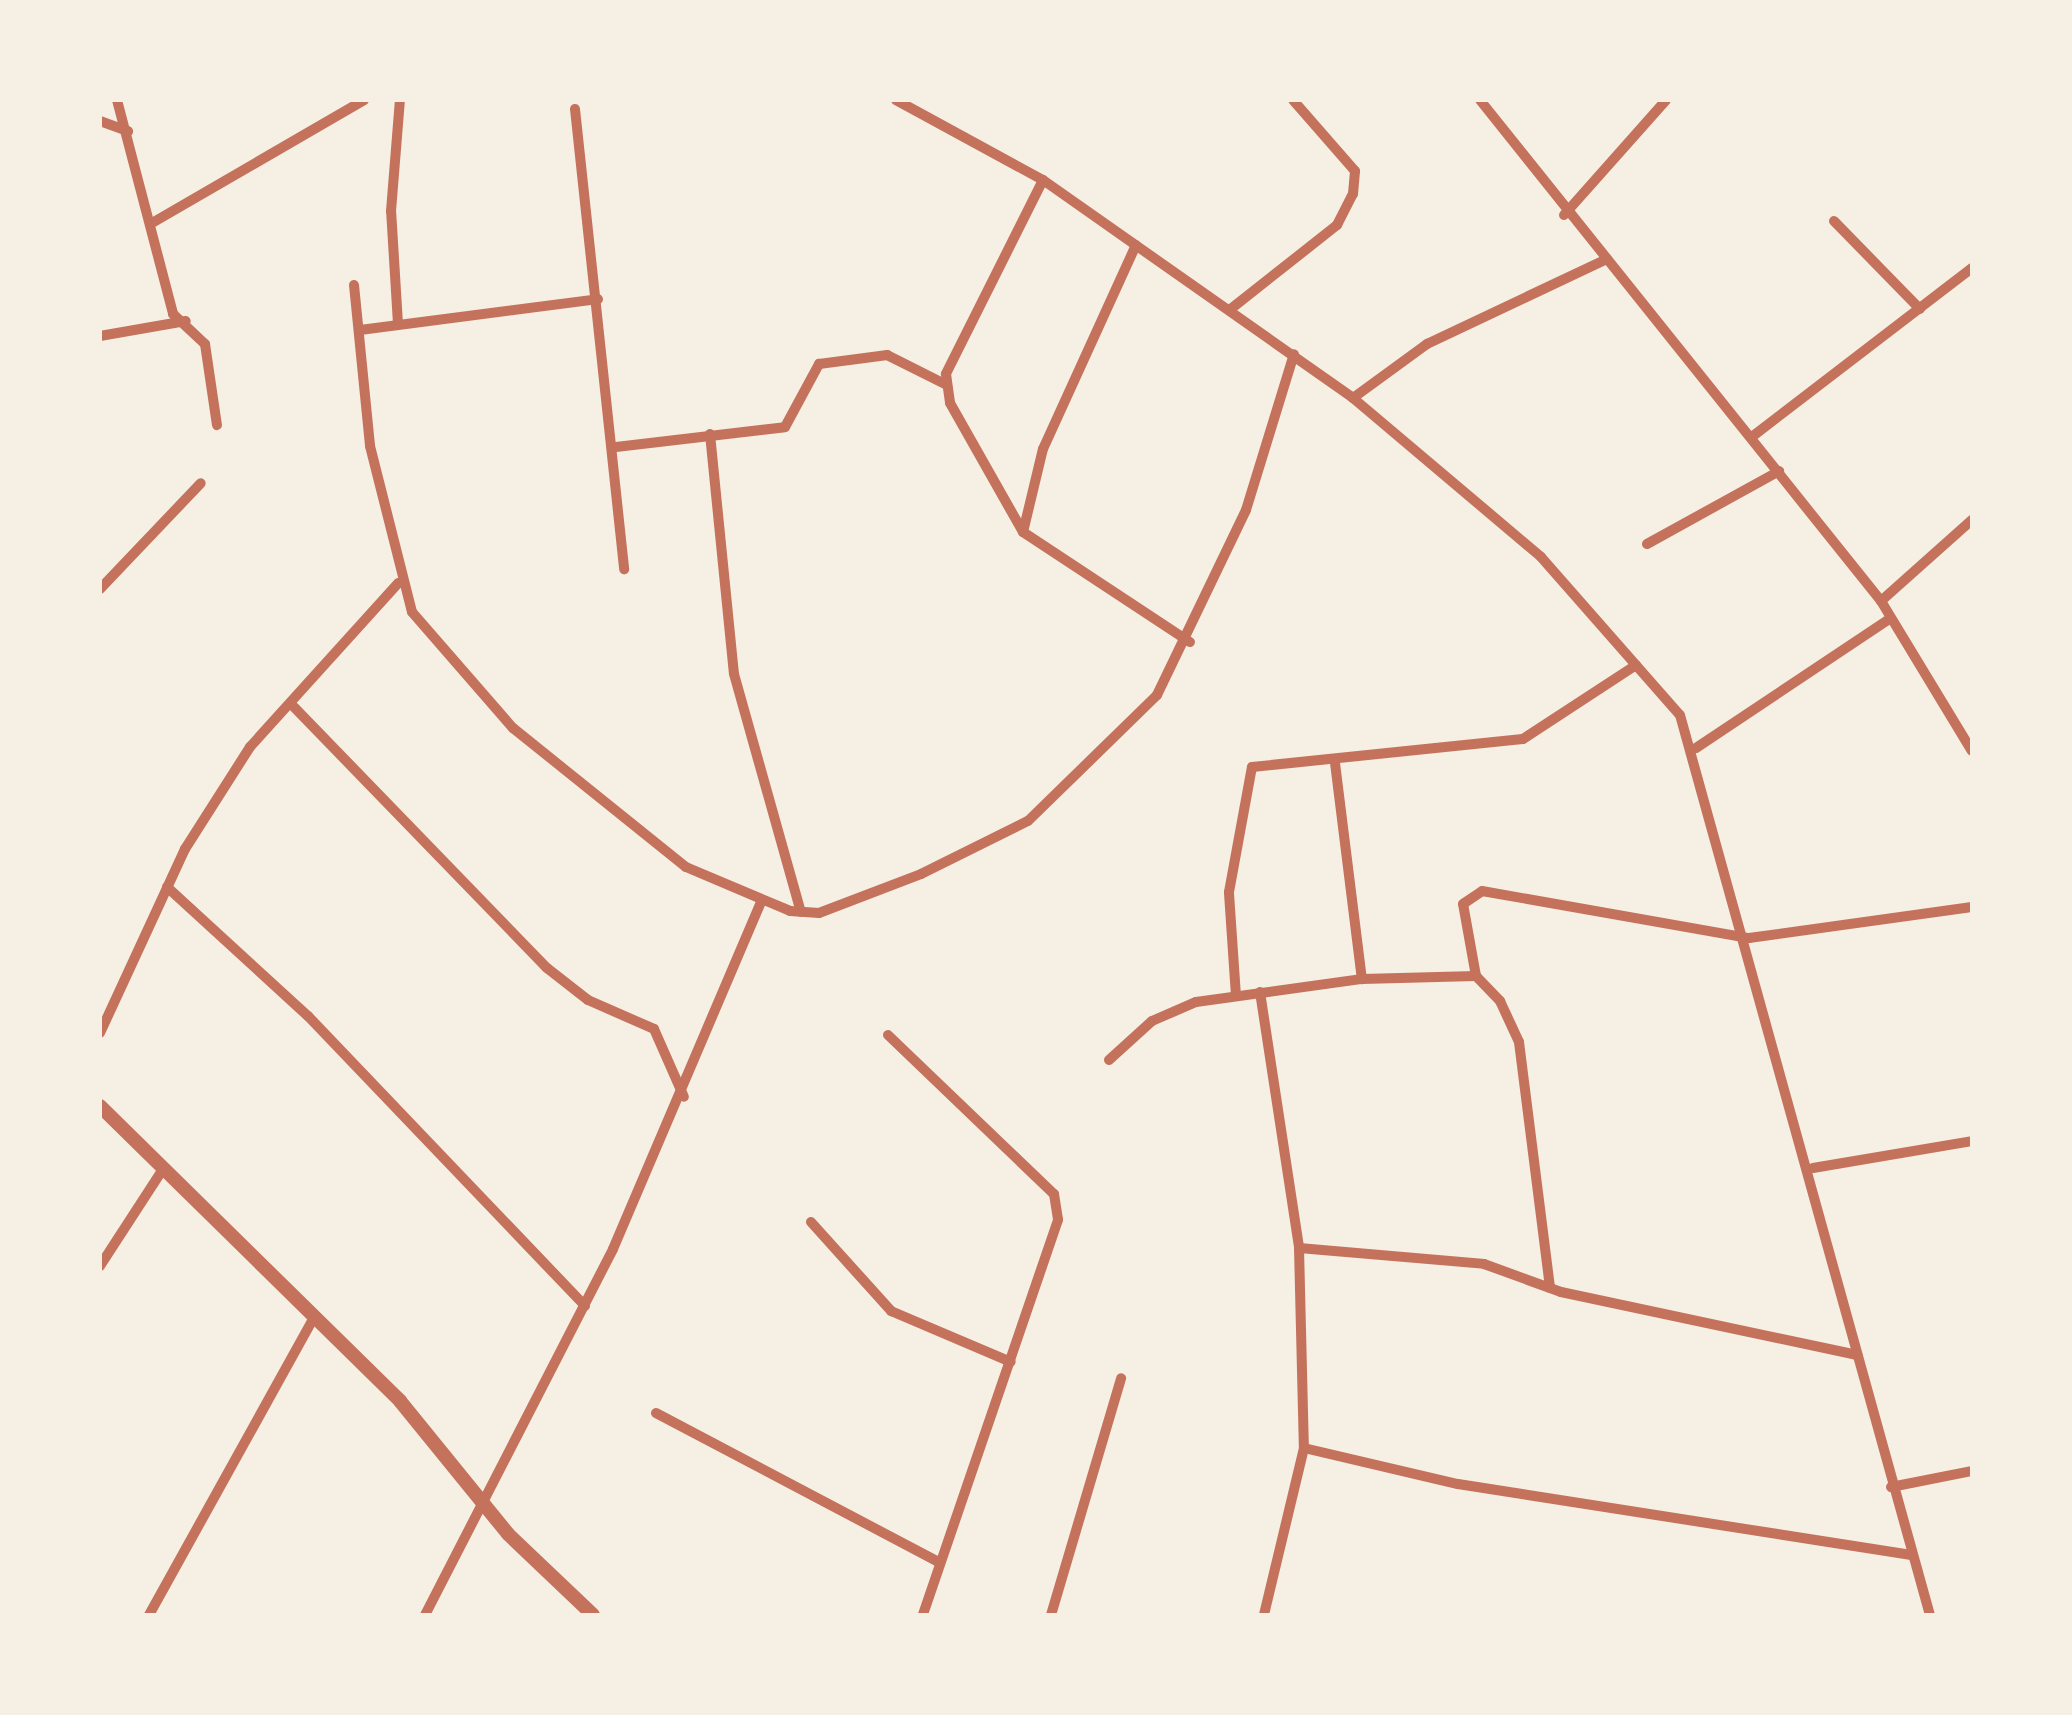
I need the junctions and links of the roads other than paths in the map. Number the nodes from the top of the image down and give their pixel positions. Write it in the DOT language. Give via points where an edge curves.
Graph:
graph roads {
  1 [pos="117,100"];
  2 [pos="364,100"];
  3 [pos="400,100"];
  4 [pos="896,100"];
  5 [pos="1293,100"];
  6 [pos="1480,100"];
  7 [pos="1666,100"];
  8 [pos="575,109"];
  9 [pos="100,121"];
  10 [pos="128,130"];
  11 [pos="1043,180"];
  12 [pos="1564,215"];
  13 [pos="1834,221"];
  14 [pos="152,223"];
  15 [pos="1136,244"];
  16 [pos="1606,259"];
  17 [pos="1972,268"];
  18 [pos="354,285"];
  19 [pos="598,300"];
  20 [pos="1232,308"];
  21 [pos="1920,309"];
  22 [pos="186,321"];
  23 [pos="398,324"];
  24 [pos="360,330"];
  25 [pos="100,336"];
  26 [pos="1294,354"];
  27 [pos="946,384"];
  28 [pos="1354,398"];
  29 [pos="216,424"];
  30 [pos="710,434"];
  31 [pos="1753,436"];
  32 [pos="616,447"];
  33 [pos="1779,471"];
  34 [pos="201,483"];
  35 [pos="1972,520"];
  36 [pos="1023,532"];
  37 [pos="1647,544"];
  38 [pos="624,569"];
  39 [pos="398,583"];
  40 [pos="100,590"];
  41 [pos="1881,601"];
  42 [pos="1891,618"];
  43 [pos="1190,642"];
  44 [pos="1636,666"];
  45 [pos="294,707"];
  46 [pos="1696,748"];
  47 [pos="1972,751"];
  48 [pos="1335,763"];
  49 [pos="168,888"];
  50 [pos="762,902"];
  51 [pos="1972,907"];
  52 [pos="801,912"];
  53 [pos="1749,938"];
  54 [pos="1476,976"];
  55 [pos="1362,979"];
  56 [pos="1260,992"];
  57 [pos="1236,996"];
  58 [pos="100,1033"];
  59 [pos="888,1035"];
  60 [pos="1110,1060"];
  61 [pos="684,1097"];
  62 [pos="100,1106"];
  63 [pos="1972,1140"];
  64 [pos="1813,1168"];
  65 [pos="163,1169"];
  66 [pos="811,1222"];
  67 [pos="1300,1248"];
  68 [pos="100,1266"];
  69 [pos="1550,1288"];
  70 [pos="585,1306"];
  71 [pos="316,1316"];
  72 [pos="1857,1354"];
  73 [pos="1010,1362"];
  74 [pos="1120,1378"];
  75 [pos="656,1412"];
  76 [pos="1304,1448"];
  77 [pos="1972,1471"];
  78 [pos="1890,1487"];
  79 [pos="479,1498"];
  80 [pos="1910,1554"];
  81 [pos="939,1562"];
  82 [pos="149,1615"];
  83 [pos="425,1615"];
  84 [pos="593,1615"];
  85 [pos="924,1615"];
  86 [pos="1051,1615"];
  87 [pos="1264,1615"];
  88 [pos="1930,1615"];
  1 -- 10 [label="street"];
  2 -- 14 [label="street"];
  3 -- 23 [label="street" via="391,211"];
  4 -- 11 [label="street"];
  5 -- 20 [label="street" via="1356,172 1353,194 1337,224"];
  6 -- 12 [label="street"];
  7 -- 12 [label="street"];
  8 -- 19 [label="street"];
  9 -- 10 [label="street"];
  10 -- 14 [label="street"];
  11 -- 15 [label="street"];
  11 -- 27 [label="street"];
  12 -- 16 [label="street"];
  13 -- 21 [label="street"];
  14 -- 22 [label="street" via="173,314"];
  15 -- 20 [label="street"];
  15 -- 36 [label="street" via="1043,450"];
  16 -- 28 [label="street" via="1427,344"];
  16 -- 31 [label="street"];
  17 -- 21 [label="street"];
  18 -- 24 [label="street"];
  19 -- 23 [label="street"];
  19 -- 32 [label="street"];
  20 -- 26 [label="street"];
  21 -- 31 [label="street"];
  22 -- 25 [label="street"];
  22 -- 29 [label="street" via="204,344"];
  23 -- 24 [label="street"];
  24 -- 39 [label="street" via="370,446"];
  26 -- 28 [label="street"];
  26 -- 43 [label="street" via="1246,510"];
  27 -- 30 [label="street" via="888,355 819,364 790,423"];
  27 -- 36 [label="street"];
  28 -- 44 [label="street" via="1541,557"];
  30 -- 32 [label="street"];
  30 -- 52 [label="street" via="734,674"];
  31 -- 33 [label="street"];
  32 -- 38 [label="street"];
  33 -- 37 [label="street"];
  33 -- 41 [label="street"];
  34 -- 40 [label="street"];
  35 -- 41 [label="street"];
  36 -- 43 [label="street"];
  39 -- 45 [label="street"];
  39 -- 50 [label="street" via="513,728 686,867"];
  41 -- 42 [label="street"];
  42 -- 46 [label="street"];
  42 -- 47 [label="street"];
  43 -- 52 [label="street" via="1158,696 1028,821 921,874"];
  44 -- 46 [label="street"];
  44 -- 48 [label="street" via="1523,739"];
  45 -- 49 [label="street" via="250,747"];
  45 -- 61 [label="street" via="547,968 588,1000 654,1028"];
  46 -- 53 [label="street"];
  48 -- 55 [label="street"];
  48 -- 57 [label="street" via="1261,763 1246,774 1227,929"];
  49 -- 58 [label="street"];
  49 -- 70 [label="street" via="308,1016"];
  50 -- 52 [label="street"];
  50 -- 61 [label="street"];
  51 -- 53 [label="street" via="1902,924"];
  53 -- 54 [label="street" via="1482,892 1463,904"];
  53 -- 64 [label="street"];
  54 -- 55 [label="street"];
  54 -- 69 [label="street" via="1500,1001 1519,1042"];
  55 -- 56 [label="street"];
  56 -- 57 [label="street"];
  56 -- 67 [label="street"];
  57 -- 60 [label="street" via="1152,1021"];
  59 -- 73 [label="street" via="1054,1194 1056,1243"];
  61 -- 70 [label="street"];
  62 -- 65 [label="street"];
  63 -- 64 [label="street"];
  64 -- 72 [label="street"];
  65 -- 68 [label="street"];
  65 -- 71 [label="street"];
  66 -- 73 [label="street" via="892,1311"];
  67 -- 69 [label="street" via="1484,1264"];
  67 -- 76 [label="street"];
  69 -- 72 [label="street"];
  70 -- 79 [label="street"];
  71 -- 79 [label="street"];
  71 -- 82 [label="street"];
  72 -- 78 [label="street"];
  73 -- 81 [label="street"];
  74 -- 86 [label="street"];
  75 -- 81 [label="street"];
  76 -- 80 [label="street" via="1458,1484"];
  76 -- 87 [label="street"];
  77 -- 78 [label="street"];
  78 -- 80 [label="street"];
  79 -- 83 [label="street"];
  79 -- 84 [label="street"];
  80 -- 88 [label="street"];
  81 -- 85 [label="street"];
}
